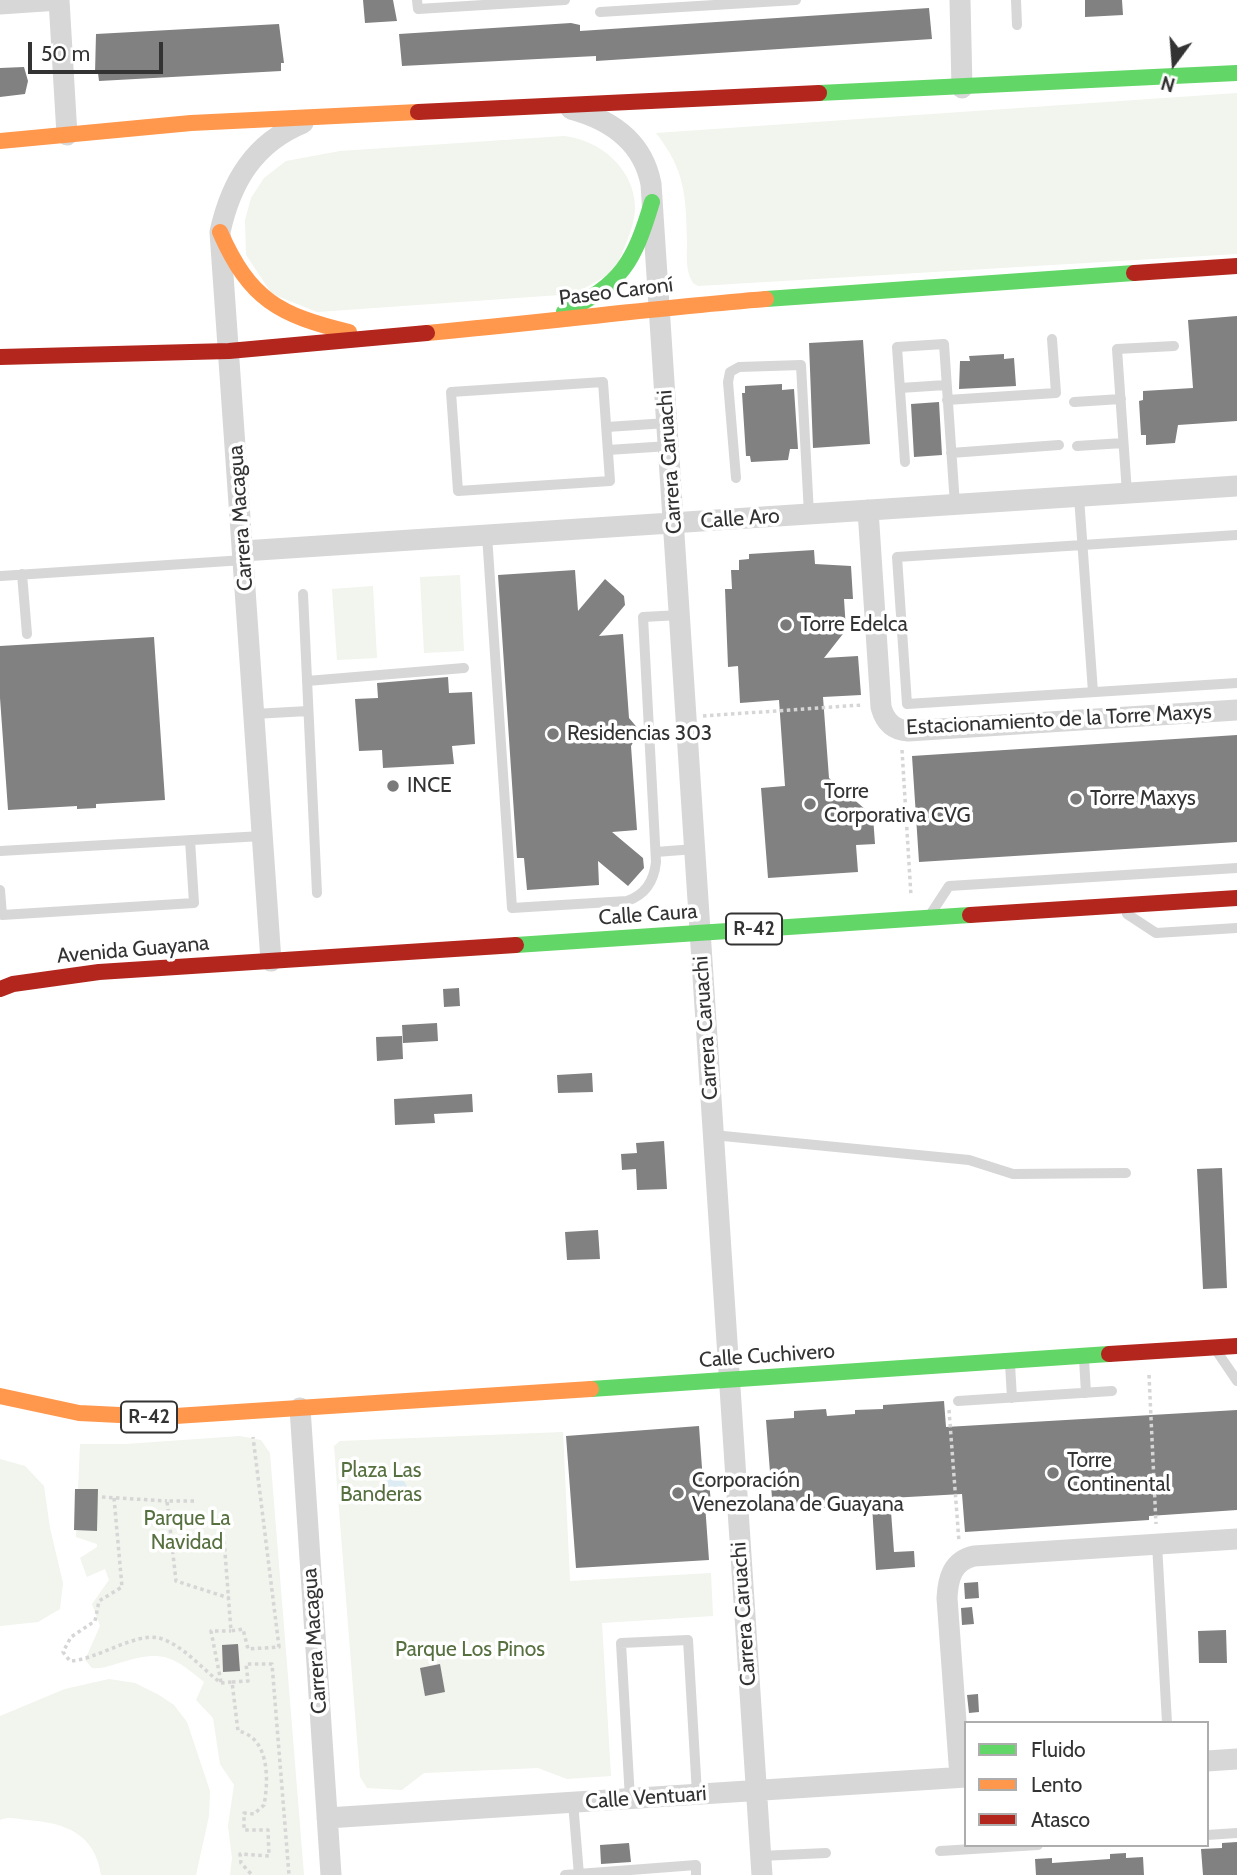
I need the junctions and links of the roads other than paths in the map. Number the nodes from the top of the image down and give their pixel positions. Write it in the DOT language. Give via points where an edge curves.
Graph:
graph roads {
  1 [pos="59,0"];
  2 [pos="417,0"];
  3 [pos="565,0"];
  4 [pos="796,0"];
  5 [pos="960,0"];
  6 [pos="1016,0"];
  7 [pos="744,2"];
  8 [pos="0,4"];
  9 [pos="600,12"];
  10 [pos="1017,25"];
  11 [pos="1237,73"];
  12 [pos="962,88"];
  13 [pos="559,106"];
  14 [pos="315,118"];
  15 [pos="67,135"];
  16 [pos="0,141"];
  17 [pos="652,202"];
  18 [pos="220,232"];
  19 [pos="1237,266"];
  20 [pos="660,307"];
  21 [pos="542,323"];
  22 [pos="376,338"];
  23 [pos="1052,339"];
  24 [pos="1174,346"];
  25 [pos="229,351"];
  26 [pos="0,357"];
  27 [pos="946,385"];
  28 [pos="900,388"];
  29 [pos="1121,399"];
  30 [pos="947,400"];
  31 [pos="1074,402"];
  32 [pos="667,423"];
  33 [pos="607,427"];
  34 [pos="1124,443"];
  35 [pos="669,446"];
  36 [pos="1059,446"];
  37 [pos="1077,446"];
  38 [pos="608,450"];
  39 [pos="951,453"];
  40 [pos="905,462"];
  41 [pos="736,478"];
  42 [pos="1237,486"];
  43 [pos="1127,493"];
  44 [pos="1079,496"];
  45 [pos="954,505"];
  46 [pos="868,510"];
  47 [pos="809,514"];
  48 [pos="674,523"];
  49 [pos="487,535"];
  50 [pos="1237,535"];
  51 [pos="1083,545"];
  52 [pos="243,556"];
  53 [pos="22,574"];
  54 [pos="1,576"];
  55 [pos="303,594"];
  56 [pos="680,615"];
  57 [pos="27,634"];
  58 [pos="464,668"];
  59 [pos="307,681"];
  60 [pos="1237,683"];
  61 [pos="1093,692"];
  62 [pos="1237,710"];
  63 [pos="309,711"];
  64 [pos="254,714"];
  65 [pos="262,836"];
  66 [pos="190,840"];
  67 [pos="695,849"];
  68 [pos="0,851"];
  69 [pos="656,852"];
  70 [pos="1237,868"];
  71 [pos="0,890"];
  72 [pos="317,893"];
  73 [pos="1237,898"];
  74 [pos="1117,906"];
  75 [pos="920,919"];
  76 [pos="1237,928"];
  77 [pos="700,933"];
  78 [pos="271,961"];
  79 [pos="0,989"];
  80 [pos="713,1135"];
  81 [pos="1126,1173"];
  82 [pos="1237,1346"];
  83 [pos="1215,1348"];
  84 [pos="1083,1357"];
  85 [pos="1009,1361"];
  86 [pos="729,1380"];
  87 [pos="1237,1381"];
  88 [pos="1112,1391"];
  89 [pos="1086,1392"];
  90 [pos="0,1396"];
  91 [pos="1012,1398"];
  92 [pos="953,1404"];
  93 [pos="300,1408"];
  94 [pos="1237,1539"];
  95 [pos="1157,1544"];
  96 [pos="1167,1721"];
  97 [pos="1237,1759"];
  98 [pos="1209,1761"];
  99 [pos="963,1777"];
  100 [pos="756,1790"];
  101 [pos="696,1794"];
  102 [pos="630,1799"];
  103 [pos="573,1802"];
  104 [pos="327,1818"];
  105 [pos="1237,1833"];
  106 [pos="1209,1835"];
  107 [pos="991,1847"];
  108 [pos="940,1851"];
  109 [pos="826,1853"];
  110 [pos="761,1865"];
  111 [pos="579,1874"];
  112 [pos="331,1875"];
  113 [pos="565,1875"];
  114 [pos="696,1875"];
  1 -- 8 [label="street"];
  1 -- 15 [label="street"];
  2 -- 3 [label="lane" via="418,9"];
  4 -- 7 [label="lane"];
  5 -- 12 [label="street"];
  6 -- 10 [label="lane"];
  7 -- 9 [label="lane"];
  11 -- 12 [label="street"];
  12 -- 13 [label="street"];
  13 -- 14 [label="street"];
  13 -- 17 [label="street, Carrera Caruachi" via="605,121 639,149 648,165"];
  14 -- 15 [label="street"];
  14 -- 18 [label="street, Carrera Macagua" via="281,132 261,147 235,186"];
  15 -- 16 [label="street"];
  17 -- 20 [label="street, Carrera Caruachi"];
  17 -- 21 [label="street" via="630,268 592,299"];
  18 -- 22 [label="street" via="233,265 261,299 309,322"];
  18 -- 25 [label="street, Carrera Macagua"];
  19 -- 20 [label="street, Paseo Caroní"];
  20 -- 21 [label="street, Paseo Caroní"];
  20 -- 32 [label="street, Carrera Caruachi"];
  21 -- 22 [label="street, Paseo Caroní"];
  22 -- 25 [label="street, Paseo Caroní"];
  23 -- 30 [label="lane" via="1056,393"];
  24 -- 29 [label="lane" via="1117,349"];
  25 -- 26 [label="street, Paseo Caroní"];
  25 -- 52 [label="street, Carrera Macagua"];
  27 -- 28 [label="lane"];
  27 -- 28 [label="lane" via="944,344 909,346 897,347"];
  27 -- 30 [label="lane"];
  28 -- 40 [label="lane"];
  29 -- 31 [label="lane"];
  29 -- 34 [label="lane"];
  30 -- 39 [label="lane"];
  32 -- 33 [label="lane"];
  32 -- 35 [label="street, Carrera Caruachi"];
  33 -- 38 [label="lane"];
  33 -- 38 [label="lane" via="603,382 451,392 458,491 610,481"];
  34 -- 37 [label="lane"];
  34 -- 43 [label="lane"];
  35 -- 38 [label="lane"];
  35 -- 48 [label="street, Carrera Caruachi"];
  36 -- 39 [label="lane"];
  39 -- 45 [label="lane"];
  41 -- 47 [label="lane" via="730,372 739,367 801,365"];
  42 -- 43 [label="street, Calle Aro"];
  43 -- 44 [label="street, Calle Aro"];
  44 -- 45 [label="street, Calle Aro"];
  44 -- 51 [label="lane"];
  45 -- 46 [label="street, Calle Aro"];
  46 -- 47 [label="street, Calle Aro"];
  46 -- 62 [label="street, Estacionamiento de la Torre Maxys" via="881,704 887,721 904,731"];
  47 -- 48 [label="street, Calle Aro"];
  48 -- 49 [label="street, Calle Aro"];
  48 -- 56 [label="street, Carrera Caruachi"];
  49 -- 52 [label="street, Calle Aro"];
  49 -- 69 [label="lane" via="512,908 618,903 635,898 654,877"];
  50 -- 51 [label="lane"];
  51 -- 61 [label="lane"];
  51 -- 61 [label="lane" via="897,558 907,704"];
  52 -- 53 [label="lane"];
  52 -- 64 [label="street, Carrera Macagua"];
  53 -- 54 [label="lane"];
  53 -- 57 [label="lane"];
  55 -- 59 [label="lane"];
  56 -- 67 [label="street, Carrera Caruachi"];
  56 -- 69 [label="lane" via="643,617"];
  58 -- 59 [label="lane"];
  59 -- 63 [label="lane"];
  60 -- 61 [label="lane"];
  63 -- 64 [label="lane"];
  63 -- 72 [label="lane"];
  64 -- 65 [label="street, Carrera Macagua"];
  65 -- 66 [label="lane"];
  65 -- 78 [label="street, Carrera Macagua"];
  66 -- 68 [label="lane"];
  66 -- 71 [label="lane" via="194,903 2,915"];
  67 -- 69 [label="lane"];
  67 -- 77 [label="street, Carrera Caruachi"];
  70 -- 75 [label="lane" via="949,886"];
  73 -- 74 [label="street, Calle Caura / R-42"];
  74 -- 75 [label="street, Calle Caura / R-42"];
  74 -- 76 [label="lane" via="1156,933"];
  75 -- 77 [label="street, Calle Caura / R-42"];
  77 -- 78 [label="street, Calle Caura / R-42"];
  77 -- 80 [label="street, Carrera Caruachi"];
  78 -- 79 [label="street, Avenida Guayana / R-42" via="99,972"];
  80 -- 81 [label="lane" via="969,1160 1013,1174"];
  80 -- 86 [label="street, Carrera Caruachi"];
  82 -- 83 [label="street, Calle Cuchivero / R-42"];
  83 -- 84 [label="street, Calle Cuchivero / R-42"];
  83 -- 87 [label="lane"];
  84 -- 85 [label="street, Calle Cuchivero / R-42"];
  84 -- 89 [label="lane"];
  85 -- 86 [label="street, Calle Cuchivero / R-42"];
  85 -- 91 [label="lane"];
  86 -- 93 [label="street, Calle Cuchivero / R-42"];
  86 -- 100 [label="street, Carrera Caruachi"];
  88 -- 89 [label="lane"];
  89 -- 91 [label="lane"];
  90 -- 93 [label="street, R-42" via="57,1409 135,1418"];
  91 -- 92 [label="lane"];
  93 -- 104 [label="street, Carrera Macagua"];
  94 -- 95 [label="street"];
  95 -- 96 [label="lane"];
  95 -- 99 [label="street" via="974,1556 961,1561 952,1572 947,1598"];
  97 -- 98 [label="street"];
  99 -- 100 [label="street, Calle Ventuari"];
  100 -- 101 [label="street, Calle Ventuari"];
  100 -- 110 [label="street, Carrera Caruachi"];
  101 -- 102 [label="street, Calle Ventuari"];
  101 -- 102 [label="lane" via="688,1640 621,1643"];
  102 -- 103 [label="street, Calle Ventuari"];
  103 -- 104 [label="street, Calle Ventuari"];
  103 -- 111 [label="lane"];
  104 -- 112 [label="street, Carrera Macagua"];
  105 -- 106 [label="lane"];
  107 -- 108 [label="lane"];
  109 -- 110 [label="lane"];
  111 -- 113 [label="lane"];
  111 -- 114 [label="lane" via="696,1865"];
}
